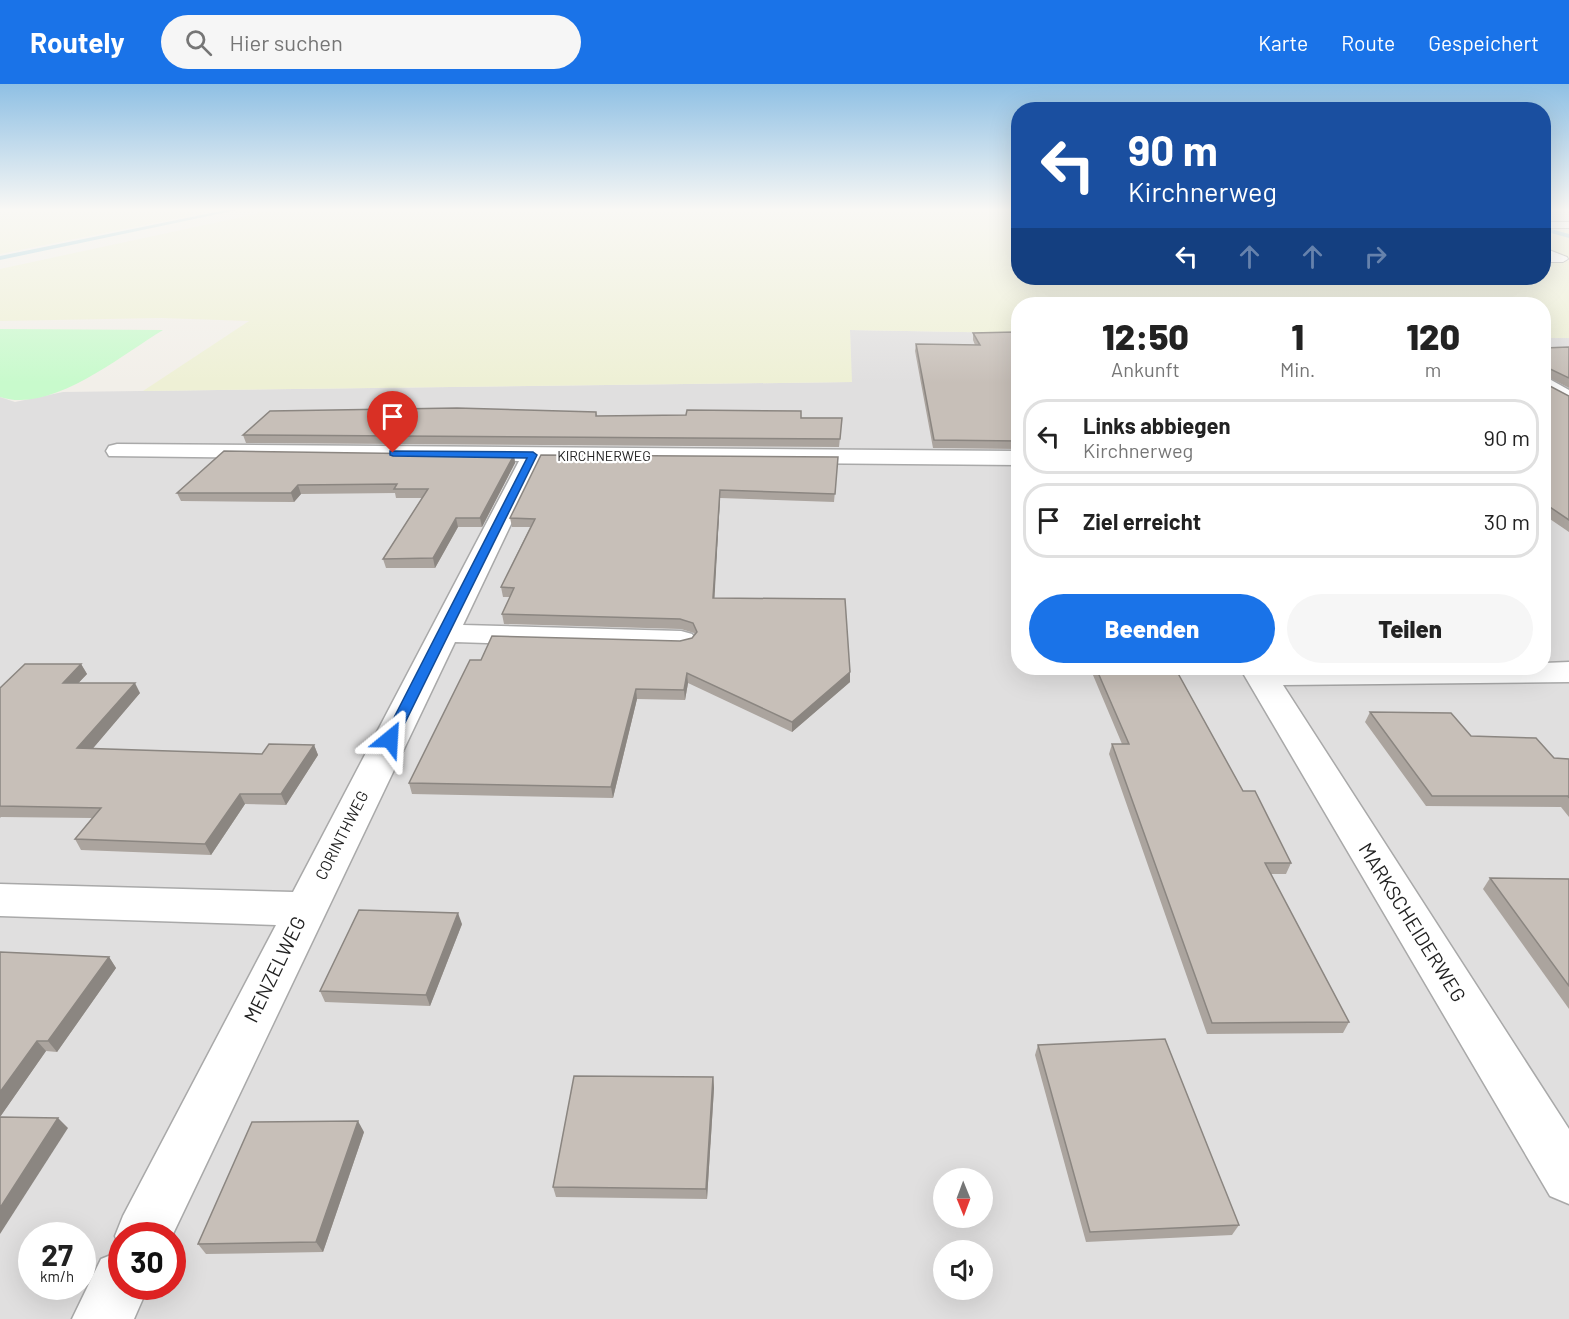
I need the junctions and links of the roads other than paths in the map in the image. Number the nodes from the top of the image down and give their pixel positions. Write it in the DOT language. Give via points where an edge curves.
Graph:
graph roads {
  1 [pos="1551,387"];
  2 [pos="1569,399"];
  3 [pos="117,451"];
  4 [pos="533,455"];
  5 [pos="1011,458"];
  6 [pos="443,633"];
  7 [pos="681,640"];
  8 [pos="1551,672"];
  9 [pos="1569,672"];
  10 [pos="1261,675"];
  11 [pos="0,900"];
  12 [pos="304,909"];
  13 [pos="1569,1177"];
  14 [pos="150,1222"];
  15 [pos="112,1300"];
  16 [pos="102,1319"];
  1 -- 2 [label="street"];
  3 -- 4 [label="street, KIRCHNERWEG"];
  4 -- 5 [label="street, KIRCHNERWEG"];
  4 -- 6 [label="street, CORINTHWEG"];
  6 -- 7 [label="street"];
  6 -- 12 [label="street, CORINTHWEG"];
  8 -- 9 [label="street"];
  10 -- 13 [label="street, MARKSCHEIDERWEG"];
  11 -- 12 [label="street, MENZELWEG"];
  12 -- 14 [label="street, MENZELWEG"];
  15 -- 16 [label="street"];
}
